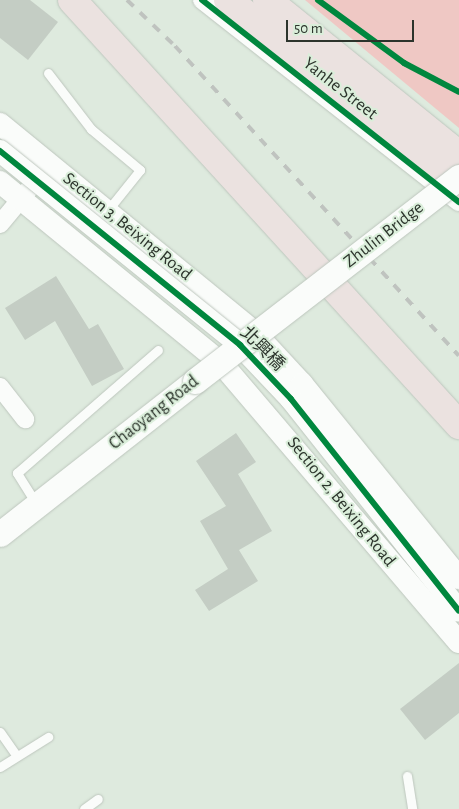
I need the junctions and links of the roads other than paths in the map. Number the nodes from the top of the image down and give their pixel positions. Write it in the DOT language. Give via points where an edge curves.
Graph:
graph roads {
  1 [pos="72,0"];
  2 [pos="95,0"];
  3 [pos="202,0"];
  4 [pos="228,0"];
  5 [pos="267,0"];
  6 [pos="48,73"];
  7 [pos="0,124"];
  8 [pos="0,151"];
  9 [pos="459,155"];
  10 [pos="50,164"];
  11 [pos="459,177"];
  12 [pos="0,182"];
  13 [pos="459,185"];
  14 [pos="21,198"];
  15 [pos="459,202"];
  16 [pos="108,210"];
  17 [pos="0,224"];
  18 [pos="308,293"];
  19 [pos="370,319"];
  20 [pos="246,338"];
  21 [pos="158,350"];
  22 [pos="0,387"];
  23 [pos="459,405"];
  24 [pos="25,419"];
  25 [pos="459,425"];
  26 [pos="37,505"];
  27 [pos="0,534"];
  28 [pos="459,578"];
  29 [pos="459,611"];
  30 [pos="459,642"];
  31 [pos="0,732"];
  32 [pos="48,738"];
  33 [pos="18,756"];
  34 [pos="0,767"];
  35 [pos="407,776"];
  36 [pos="98,799"];
  37 [pos="84,809"];
  38 [pos="412,809"];
  1 -- 19 [label="highway"];
  2 -- 19 [label="highway"];
  3 -- 15 [label="street, Yanhe Street"];
  4 -- 13 [label="highway"];
  5 -- 9 [label="highway"];
  6 -- 16 [label="lane" via="91,129 140,170"];
  7 -- 10 [label="street, Section 3, Beixing Road"];
  8 -- 20 [label="street, 北興橋, bridge"];
  10 -- 14 [label="street"];
  10 -- 16 [label="street, Section 3, Beixing Road"];
  11 -- 18 [label="main road, Zhulin Bridge, bridge"];
  12 -- 14 [label="street"];
  14 -- 17 [label="street"];
  14 -- 30 [label="street, Section 2, Beixing Road" via="222,364"];
  16 -- 20 [label="street, Section 3, Beixing Road"];
  18 -- 20 [label="main road, Chaoyang Road, bridge"];
  19 -- 23 [label="highway"];
  19 -- 25 [label="highway"];
  20 -- 26 [label="main road, Chaoyang Road, bridge"];
  20 -- 28 [label="street" via="302,384"];
  20 -- 29 [label="street, 北興橋" via="372,504"];
  21 -- 26 [label="lane" via="17,473"];
  22 -- 24 [label="street"];
  26 -- 27 [label="main road, Chaoyang Road"];
  31 -- 33 [label="lane"];
  32 -- 33 [label="lane"];
  33 -- 34 [label="lane"];
  35 -- 38 [label="lane"];
  36 -- 37 [label="lane"];
}
